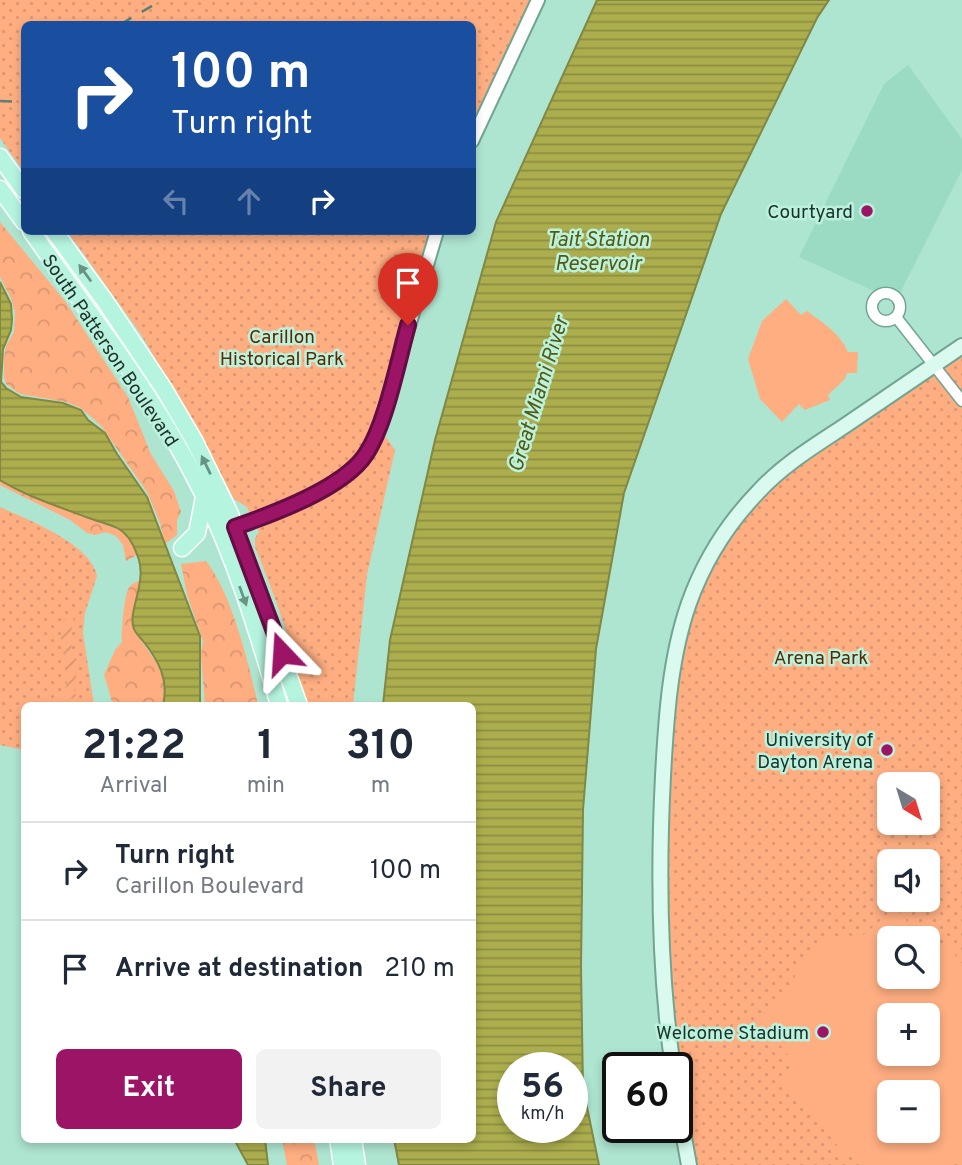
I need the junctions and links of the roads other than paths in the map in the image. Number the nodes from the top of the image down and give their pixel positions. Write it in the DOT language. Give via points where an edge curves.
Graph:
graph roads {
  1 [pos="538,0"];
  2 [pos="476,132"];
  3 [pos="0,157"];
  4 [pos="21,186"];
  5 [pos="0,189"];
  6 [pos="21,218"];
  7 [pos="34,235"];
  8 [pos="57,235"];
  9 [pos="436,235"];
  10 [pos="896,317"];
  11 [pos="962,346"];
  12 [pos="935,365"];
  13 [pos="962,401"];
  14 [pos="204,496"];
  15 [pos="228,529"];
  16 [pos="182,548"];
  17 [pos="278,702"];
  18 [pos="298,702"];
  19 [pos="672,1052"];
  20 [pos="339,1143"];
  21 [pos="354,1143"];
  22 [pos="685,1143"];
  23 [pos="342,1165"];
  24 [pos="357,1165"];
  25 [pos="689,1165"];
  1 -- 2 [label="street"];
  3 -- 4 [label="main road"];
  5 -- 6 [label="main road"];
  7 -- 14 [label="main road, South Patterson Boulevard" via="140,384"];
  15 -- 8 [label="main road, South Patterson Boulevard, one-way" via="194,440"];
  9 -- 15 [label="street" via="379,428 365,456 332,485"];
  10 -- 12 [label="street"];
  11 -- 12 [label="main road"];
  12 -- 13 [label="street"];
  12 -- 19 [label="main road" via="802,454 759,491 720,540 689,603 673,672 662,804 662,945"];
  14 -- 15 [label="main road, South Patterson Boulevard"];
  14 -- 16 [label="main road" via="197,533"];
  15 -- 17 [label="main road, South Patterson Boulevard, one-way"];
  15 -- 18 [label="main road, South Patterson Boulevard"];
  20 -- 23 [label="main road"];
  21 -- 24 [label="main road"];
  22 -- 25 [label="main road"];
}
